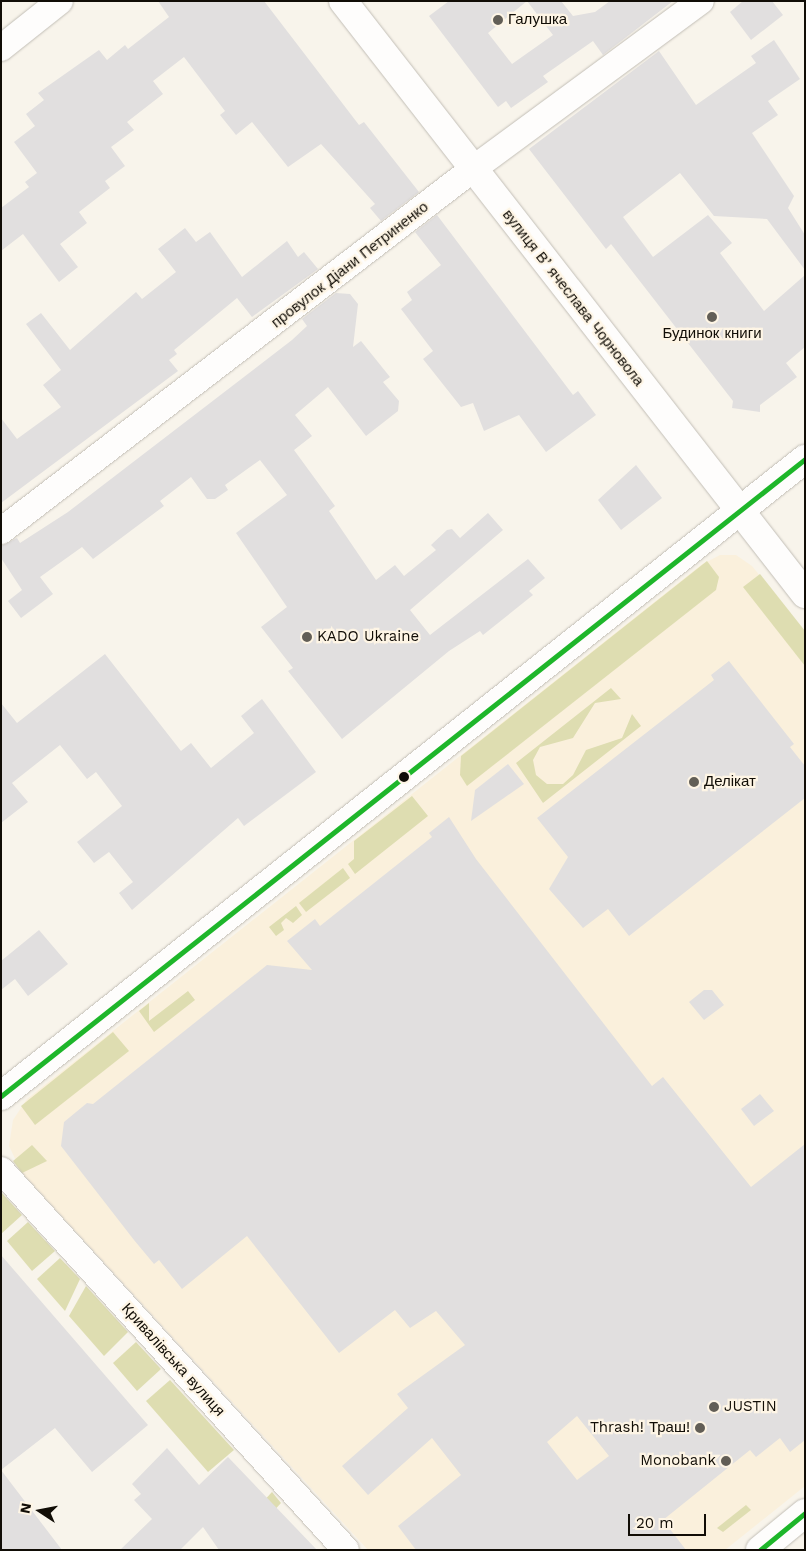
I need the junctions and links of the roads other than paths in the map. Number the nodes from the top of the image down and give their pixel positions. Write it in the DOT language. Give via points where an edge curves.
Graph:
graph roads {
  1 [pos="60,1"];
  2 [pos="343,1"];
  3 [pos="701,1"];
  4 [pos="1,48"];
  5 [pos="473,169"];
  6 [pos="805,459"];
  7 [pos="740,510"];
  8 [pos="1,531"];
  9 [pos="805,594"];
  10 [pos="1,1096"];
  11 [pos="1,1170"];
  12 [pos="805,1513"];
  13 [pos="346,1550"];
  14 [pos="760,1550"];
  1 -- 4 [label="street"];
  2 -- 5 [label="main road, вулиця Вʼячеслава Чорновола"];
  3 -- 5 [label="street, провулок Діани Петриненко"];
  5 -- 7 [label="main road, вулиця Вʼячеслава Чорновола"];
  5 -- 8 [label="street, провулок Діани Петриненко"];
  6 -- 7 [label="main road"];
  7 -- 9 [label="main road, вулиця Вʼячеслава Чорновола"];
  7 -- 10 [label="main road"];
  11 -- 13 [label="street, Кривалівська вулиця"];
  12 -- 14 [label="main road"];
}
